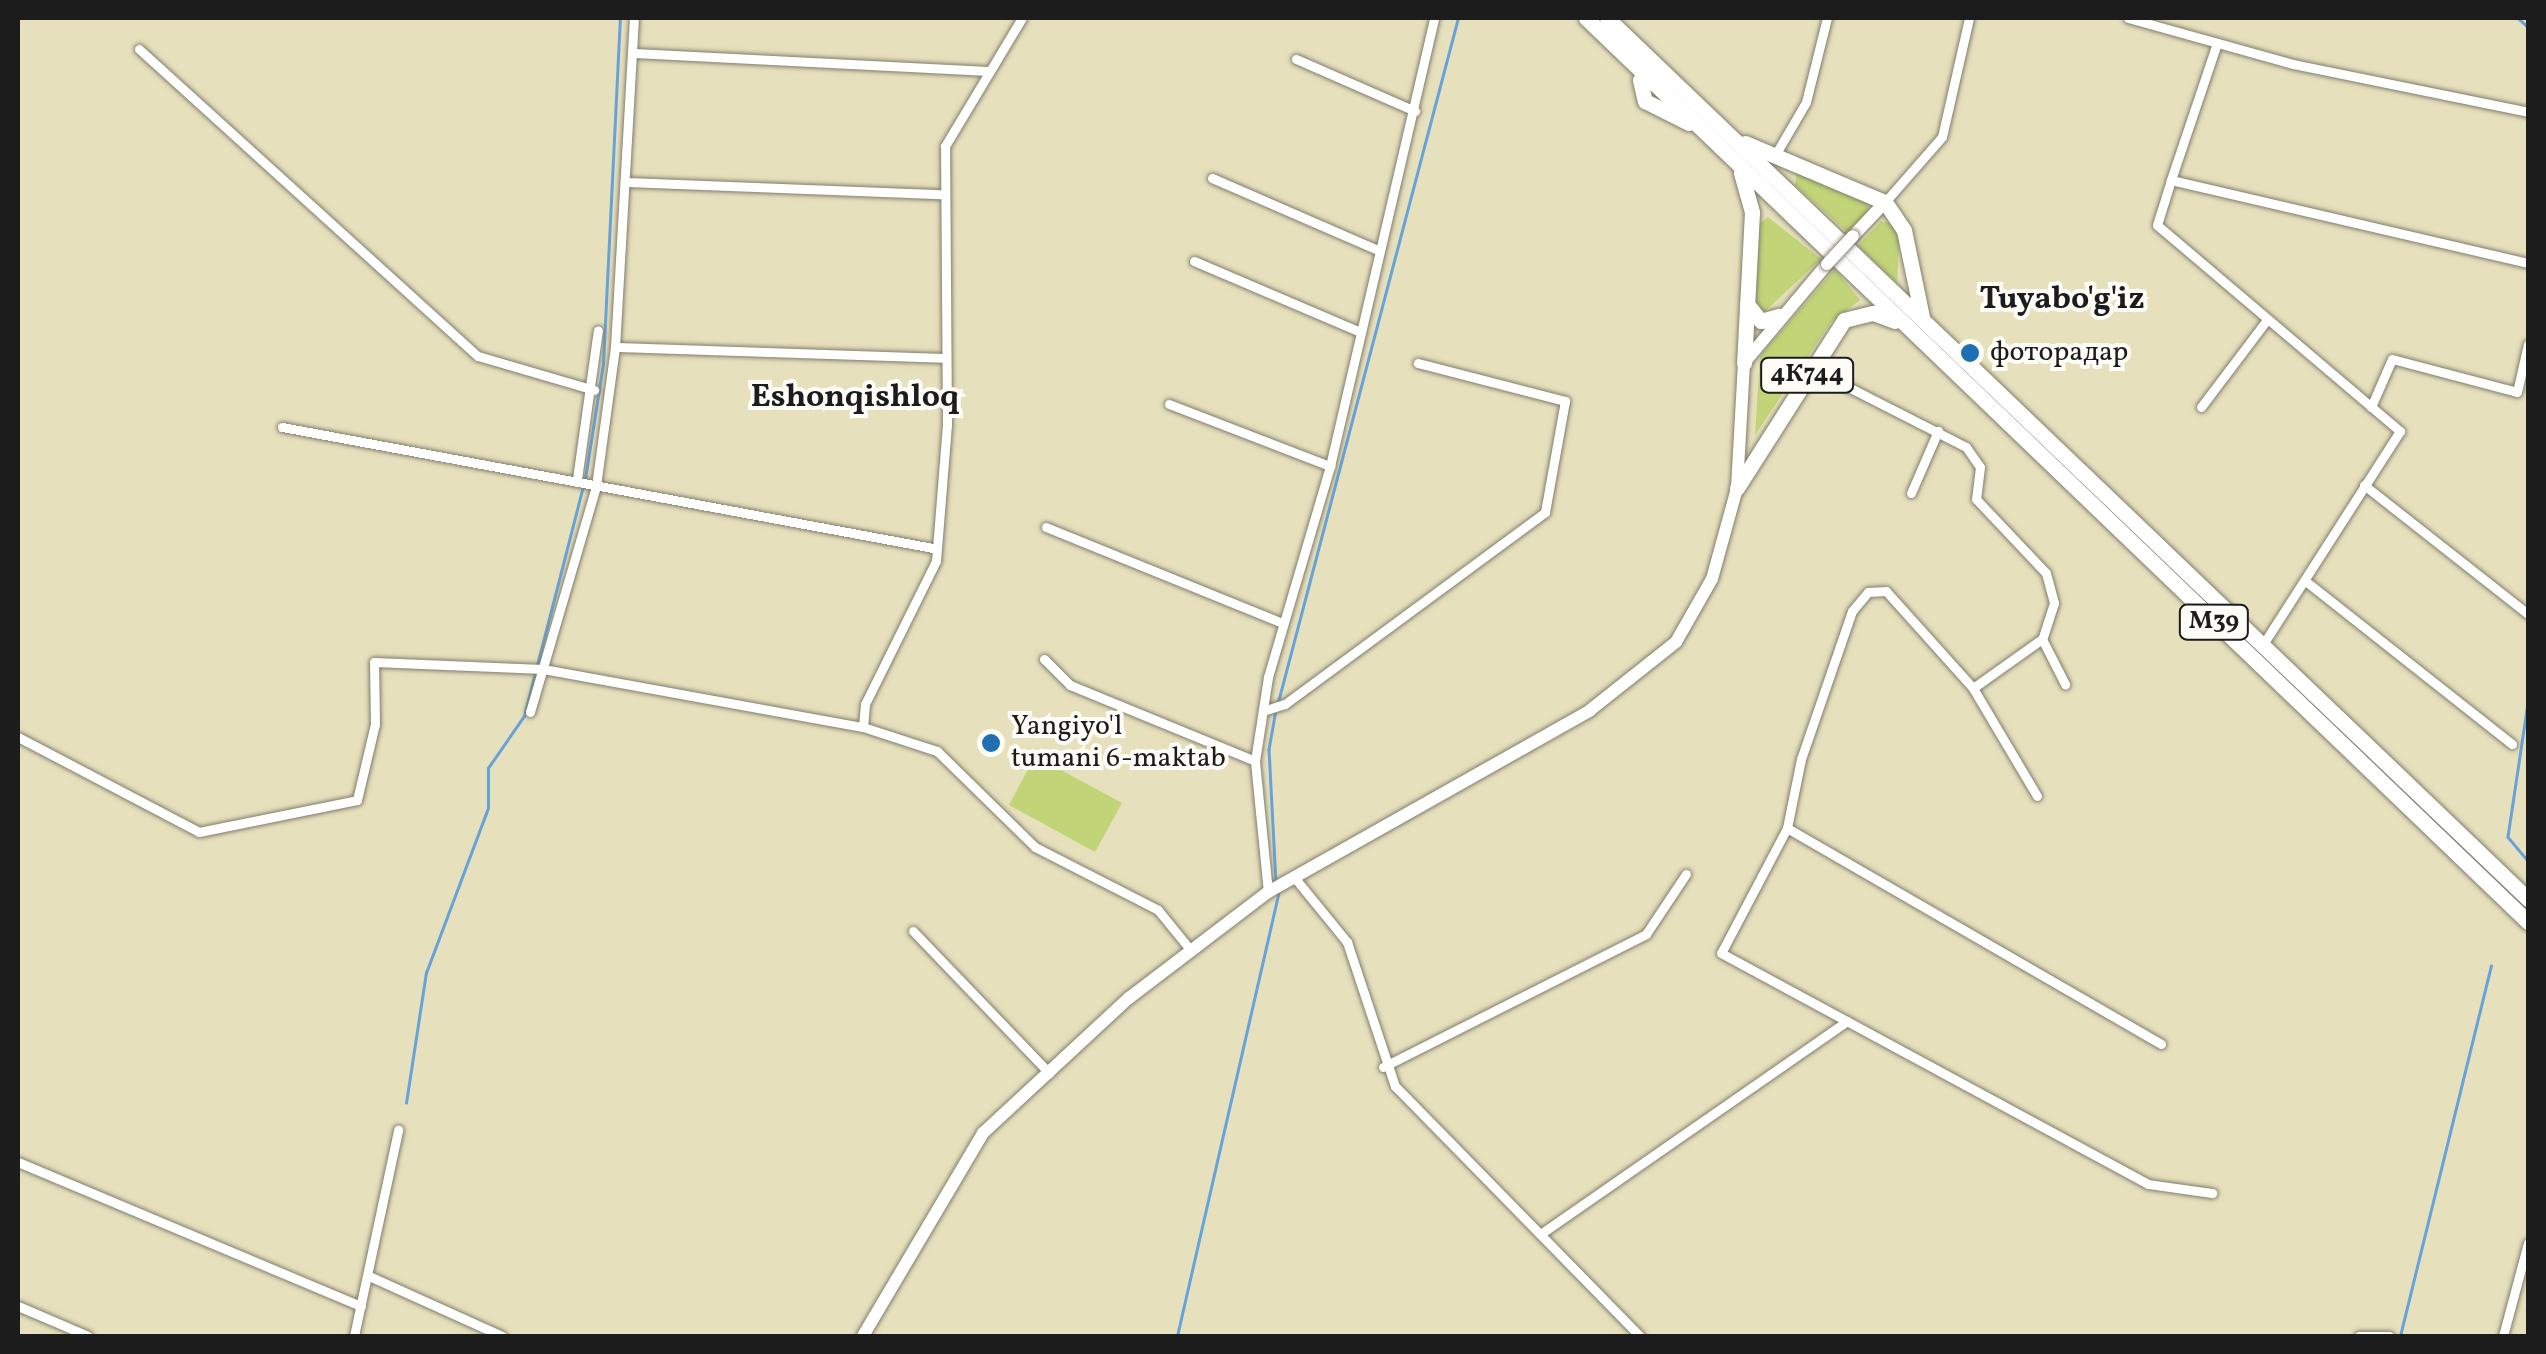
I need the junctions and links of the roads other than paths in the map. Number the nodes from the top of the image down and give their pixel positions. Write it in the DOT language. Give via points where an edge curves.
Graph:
graph roads {
  1 [pos="634,18"];
  2 [pos="1022,18"];
  3 [pos="1434,18"];
  4 [pos="1586,18"];
  5 [pos="1607,18"];
  6 [pos="1827,18"];
  7 [pos="1969,18"];
  8 [pos="2128,18"];
  9 [pos="2217,43"];
  10 [pos="139,50"];
  11 [pos="634,54"];
  12 [pos="1296,60"];
  13 [pos="989,70"];
  14 [pos="1650,70"];
  15 [pos="1415,111"];
  16 [pos="2528,112"];
  17 [pos="1728,134"];
  18 [pos="1774,157"];
  19 [pos="1734,160"];
  20 [pos="1212,178"];
  21 [pos="2171,180"];
  22 [pos="624,182"];
  23 [pos="943,194"];
  24 [pos="1885,202"];
  25 [pos="1375,249"];
  26 [pos="1194,261"];
  27 [pos="2528,263"];
  28 [pos="1746,300"];
  29 [pos="1780,316"];
  30 [pos="2266,321"];
  31 [pos="1926,324"];
  32 [pos="1907,327"];
  33 [pos="598,330"];
  34 [pos="1358,331"];
  35 [pos="2528,344"];
  36 [pos="615,347"];
  37 [pos="946,358"];
  38 [pos="1744,363"];
  39 [pos="1418,364"];
  40 [pos="1811,368"];
  41 [pos="594,390"];
  42 [pos="1985,392"];
  43 [pos="1168,404"];
  44 [pos="2201,407"];
  45 [pos="2370,407"];
  46 [pos="282,427"];
  47 [pos="1938,431"];
  48 [pos="1330,466"];
  49 [pos="577,480"];
  50 [pos="2364,485"];
  51 [pos="596,486"];
  52 [pos="1737,488"];
  53 [pos="1911,493"];
  54 [pos="1046,527"];
  55 [pos="933,548"];
  56 [pos="2308,583"];
  57 [pos="2528,614"];
  58 [pos="1282,624"];
  59 [pos="2042,639"];
  60 [pos="2262,646"];
  61 [pos="1044,660"];
  62 [pos="543,669"];
  63 [pos="2065,684"];
  64 [pos="1973,688"];
  65 [pos="1263,710"];
  66 [pos="530,712"];
  67 [pos="863,726"];
  68 [pos="18,737"];
  69 [pos="2512,744"];
  70 [pos="1255,761"];
  71 [pos="2036,796"];
  72 [pos="1787,828"];
  73 [pos="1686,874"];
  74 [pos="1289,880"];
  75 [pos="1268,892"];
  76 [pos="2528,899"];
  77 [pos="2528,922"];
  78 [pos="913,930"];
  79 [pos="1189,948"];
  80 [pos="1847,1021"];
  81 [pos="2161,1044"];
  82 [pos="1383,1066"];
  83 [pos="1049,1073"];
  84 [pos="398,1130"];
  85 [pos="18,1162"];
  86 [pos="2212,1192"];
  87 [pos="1542,1233"];
  88 [pos="2528,1243"];
  89 [pos="368,1276"];
  90 [pos="18,1306"];
  91 [pos="362,1306"];
  92 [pos="1630,1332"];
  93 [pos="88,1336"];
  94 [pos="354,1336"];
  95 [pos="502,1336"];
  96 [pos="863,1336"];
  97 [pos="1640,1336"];
  98 [pos="2359,1336"];
  99 [pos="2388,1336"];
  100 [pos="2503,1336"];
  1 -- 11 [label="street"];
  2 -- 13 [label="street"];
  3 -- 15 [label="street"];
  4 -- 14 [label="highway, M39"];
  5 -- 14 [label="highway, M39"];
  6 -- 18 [label="street" via="1806,102"];
  7 -- 24 [label="street" via="1942,137"];
  8 -- 9 [label="street"];
  9 -- 16 [label="street"];
  9 -- 21 [label="street"];
  10 -- 41 [label="street" via="478,356"];
  11 -- 13 [label="street"];
  11 -- 22 [label="street"];
  12 -- 15 [label="street"];
  13 -- 23 [label="street" via="945,146"];
  14 -- 17 [label="highway, M39"];
  14 -- 19 [label="highway, M39" via="1649,105 1701,129"];
  15 -- 25 [label="street"];
  17 -- 18 [label="highway"];
  17 -- 31 [label="highway, M39"];
  18 -- 24 [label="highway"];
  19 -- 28 [label="highway, 4К744" via="1750,192"];
  19 -- 32 [label="highway, M39"];
  20 -- 25 [label="street"];
  21 -- 27 [label="street"];
  21 -- 30 [label="street" via="2157,226"];
  22 -- 23 [label="street"];
  22 -- 36 [label="street"];
  23 -- 37 [label="street"];
  24 -- 29 [label="main road, bridge"];
  24 -- 31 [label="highway" via="1904,230"];
  25 -- 34 [label="street"];
  26 -- 34 [label="street"];
  28 -- 29 [label="highway" via="1761,321"];
  28 -- 38 [label="highway, 4К744"];
  29 -- 38 [label="main road"];
  30 -- 44 [label="street"];
  30 -- 45 [label="street"];
  31 -- 42 [label="highway, M39"];
  32 -- 40 [label="highway, 4К744" via="1850,316"];
  32 -- 42 [label="highway, M39"];
  33 -- 41 [label="street"];
  34 -- 48 [label="street"];
  35 -- 45 [label="street" via="2516,392 2392,359"];
  36 -- 37 [label="street"];
  36 -- 51 [label="street"];
  37 -- 55 [label="street"];
  38 -- 52 [label="main road"];
  39 -- 65 [label="street" via="1564,401 1545,512"];
  40 -- 47 [label="street"];
  40 -- 52 [label="highway, 4К744"];
  41 -- 49 [label="street"];
  42 -- 60 [label="highway, M39"];
  42 -- 77 [label="highway, M39"];
  43 -- 48 [label="street"];
  45 -- 50 [label="street" via="2400,431"];
  46 -- 49 [label="street"];
  47 -- 53 [label="street"];
  47 -- 59 [label="street" via="1966,447 1980,467 1976,500 2046,572 2054,603"];
  48 -- 58 [label="street"];
  49 -- 51 [label="street"];
  50 -- 56 [label="street"];
  50 -- 57 [label="street"];
  51 -- 55 [label="street"];
  51 -- 62 [label="street"];
  52 -- 74 [label="main road" via="1703,602 1664,656 1589,711"];
  54 -- 58 [label="street"];
  55 -- 67 [label="street" via="931,576 865,704"];
  56 -- 60 [label="street"];
  56 -- 69 [label="street"];
  58 -- 65 [label="street"];
  59 -- 63 [label="street"];
  59 -- 64 [label="street"];
  60 -- 76 [label="highway, M39"];
  61 -- 70 [label="street" via="1070,685"];
  62 -- 66 [label="street"];
  62 -- 67 [label="street"];
  62 -- 68 [label="street" via="374,662 375,724 357,800 199,832"];
  64 -- 71 [label="street"];
  64 -- 72 [label="street" via="1886,591 1868,592 1852,611 1801,758"];
  65 -- 70 [label="street"];
  67 -- 79 [label="street" via="937,751 1035,847 1158,910"];
  70 -- 75 [label="street"];
  72 -- 80 [label="street" via="1721,953"];
  72 -- 81 [label="street"];
  73 -- 82 [label="street" via="1646,934"];
  74 -- 75 [label="main road"];
  74 -- 82 [label="street" via="1347,942"];
  75 -- 79 [label="main road"];
  78 -- 83 [label="street"];
  79 -- 83 [label="main road"];
  80 -- 86 [label="street" via="2148,1184"];
  80 -- 87 [label="street"];
  82 -- 87 [label="street"];
  83 -- 96 [label="main road" via="963,1162"];
  84 -- 89 [label="street"];
  85 -- 91 [label="street"];
  87 -- 92 [label="street"];
  88 -- 100 [label="street"];
  89 -- 91 [label="street"];
  89 -- 95 [label="street"];
  90 -- 93 [label="street"];
  91 -- 94 [label="street"];
  92 -- 97 [label="street"];
  98 -- 99 [label="street"];
}
